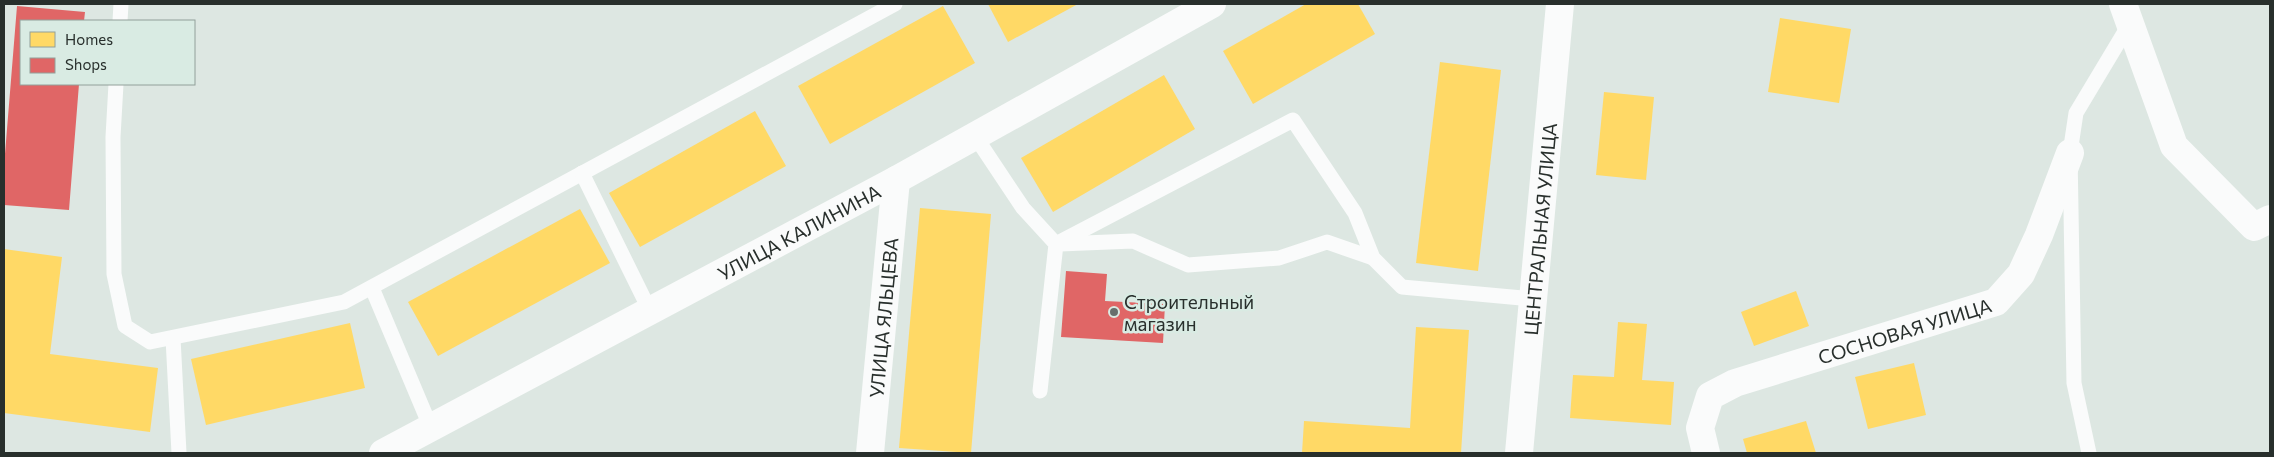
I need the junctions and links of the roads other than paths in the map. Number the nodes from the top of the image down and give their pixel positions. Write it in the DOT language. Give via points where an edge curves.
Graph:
graph roads {
  1 [pos="121,4"];
  2 [pos="896,4"];
  3 [pos="1212,4"];
  4 [pos="1560,4"];
  5 [pos="2126,13"];
  6 [pos="120,20"];
  7 [pos="116,85"];
  8 [pos="975,136"];
  9 [pos="2070,153"];
  10 [pos="582,173"];
  11 [pos="896,180"];
  12 [pos="2270,219"];
  13 [pos="1056,244"];
  14 [pos="1374,258"];
  15 [pos="372,288"];
  16 [pos="1533,299"];
  17 [pos="650,311"];
  18 [pos="173,338"];
  19 [pos="1040,390"];
  20 [pos="431,428"];
  21 [pos="179,453"];
  22 [pos="383,453"];
  23 [pos="870,453"];
  24 [pos="1519,453"];
  25 [pos="1706,453"];
  26 [pos="2089,453"];
  1 -- 6 [label="lane"];
  2 -- 10 [label="lane"];
  3 -- 8 [label="street, УЛИЦА КАЛИНИНА"];
  4 -- 16 [label="street, ЦЕНТРАЛЬНАЯ УЛИЦА"];
  5 -- 9 [label="lane" via="2076,113"];
  5 -- 12 [label="street" via="2174,146 2254,227"];
  7 -- 18 [label="lane" via="114,274 125,326 150,342"];
  8 -- 11 [label="street, УЛИЦА КАЛИНИНА"];
  8 -- 13 [label="lane" via="1023,208"];
  9 -- 25 [label="street, СОСНОВАЯ УЛИЦА" via="2021,274 1996,302 1735,383 1710,396 1700,428"];
  9 -- 26 [label="lane" via="2074,382"];
  10 -- 15 [label="lane"];
  10 -- 17 [label="lane"];
  11 -- 17 [label="street, УЛИЦА КАЛИНИНА"];
  11 -- 23 [label="street, УЛИЦА ЯЛЬЦЕВА"];
  13 -- 14 [label="lane" via="1132,241 1188,265 1279,258 1327,242"];
  13 -- 14 [label="lane" via="1293,120 1355,213"];
  13 -- 19 [label="lane"];
  14 -- 16 [label="lane" via="1402,287"];
  15 -- 18 [label="lane" via="344,302"];
  15 -- 20 [label="lane"];
  16 -- 24 [label="street, ЦЕНТРАЛЬНАЯ УЛИЦА"];
  17 -- 20 [label="street, УЛИЦА КАЛИНИНА"];
  18 -- 21 [label="lane"];
  20 -- 22 [label="street, УЛИЦА КАЛИНИНА"];
}
